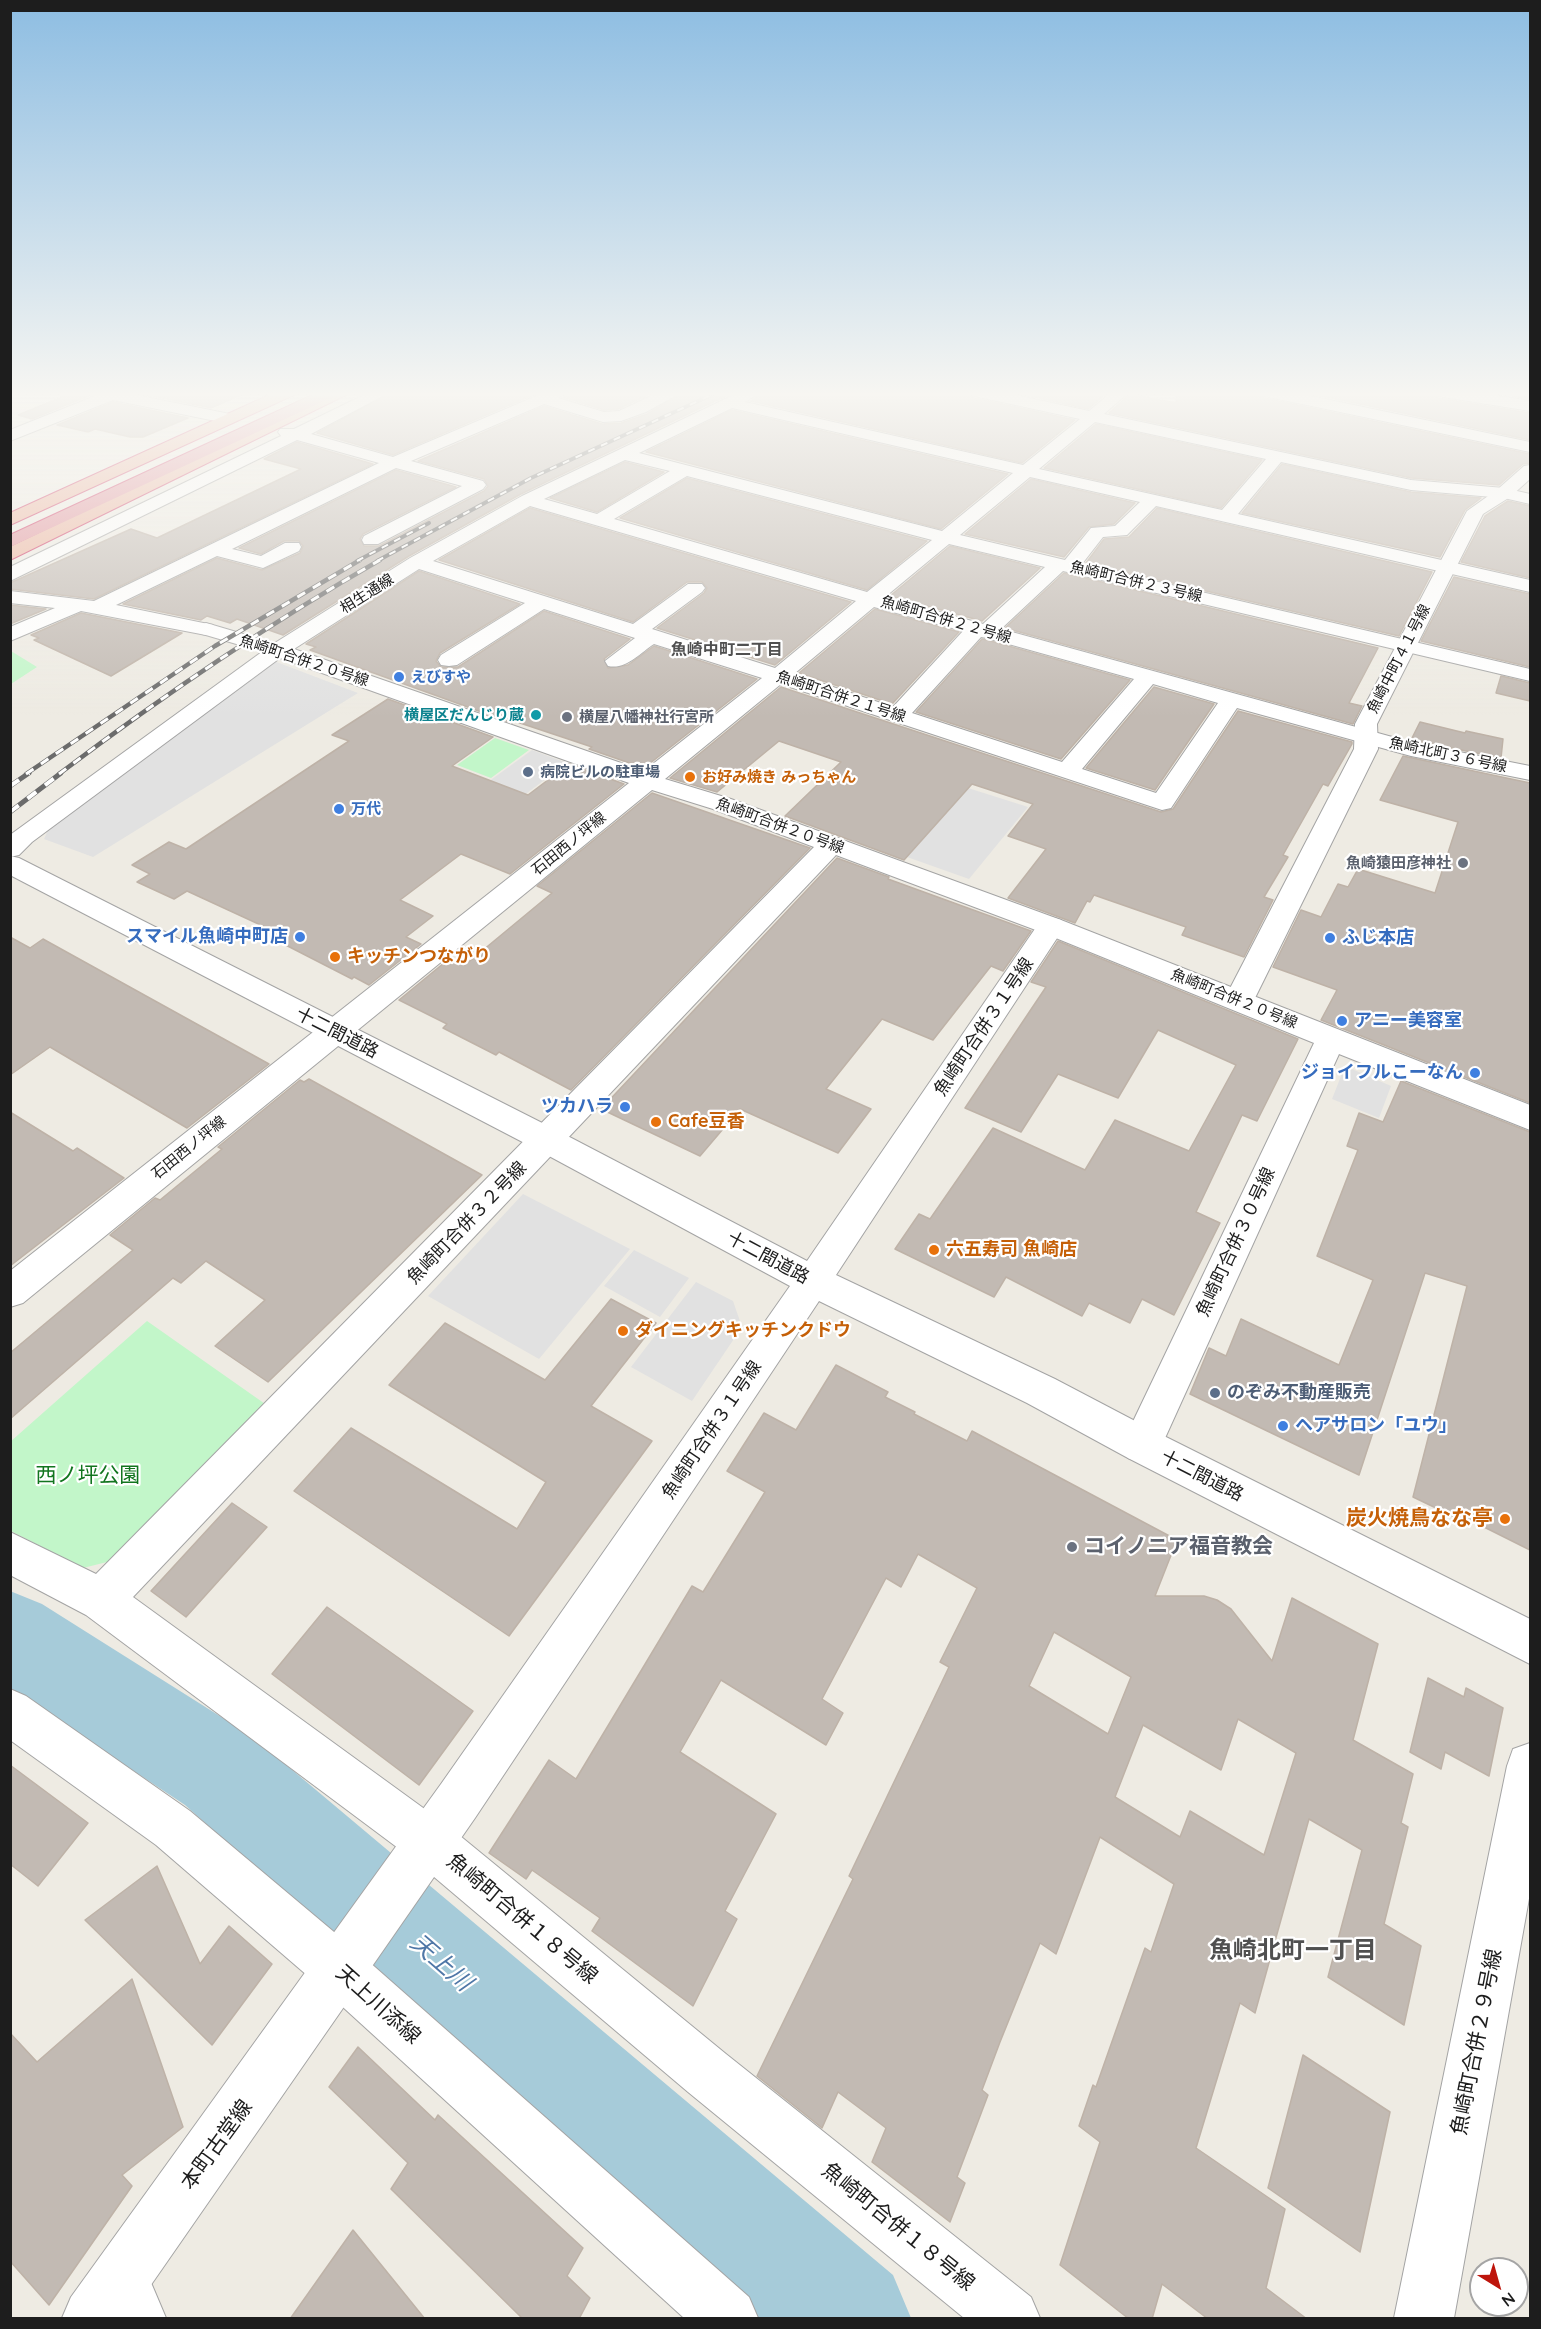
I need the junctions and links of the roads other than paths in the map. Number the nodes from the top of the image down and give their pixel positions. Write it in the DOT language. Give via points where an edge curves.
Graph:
graph roads {
  1 [pos="54,500"];
  2 [pos="67,500"];
  3 [pos="101,500"];
  4 [pos="123,500"];
  5 [pos="164,500"];
  6 [pos="318,500"];
  7 [pos="449,500"];
  8 [pos="528,500"];
  9 [pos="635,500"];
  10 [pos="799,500"];
  11 [pos="993,500"];
  12 [pos="1152,500"];
  13 [pos="1240,500"];
  14 [pos="1494,500"];
  15 [pos="558,508"];
  16 [pos="1226,517"];
  17 [pos="10,520"];
  18 [pos="538,520"];
  19 [pos="600,520"];
  20 [pos="10,526"];
  21 [pos="947,538"];
  22 [pos="371,540"];
  23 [pos="10,542"];
  24 [pos="292,548"];
  25 [pos="215,550"];
  26 [pos="10,554"];
  27 [pos="467,560"];
  28 [pos="417,562"];
  29 [pos="1064,565"];
  30 [pos="1446,567"];
  31 [pos="447,571"];
  32 [pos="10,575"];
  33 [pos="1530,586"];
  34 [pos="695,588"];
  35 [pos="10,597"];
  36 [pos="869,599"];
  37 [pos="542,601"];
  38 [pos="87,606"];
  39 [pos="207,629"];
  40 [pos="981,630"];
  41 [pos="644,634"];
  42 [pos="10,635"];
  43 [pos="1406,644"];
  44 [pos="277,650"];
  45 [pos="449,660"];
  46 [pos="616,661"];
  47 [pos="1530,675"];
  48 [pos="778,676"];
  49 [pos="1146,677"];
  50 [pos="1232,700"];
  51 [pos="897,716"];
  52 [pos="1365,736"];
  53 [pos="1066,772"];
  54 [pos="1530,773"];
  55 [pos="648,781"];
  56 [pos="831,845"];
  57 [pos="10,849"];
  58 [pos="10,864"];
  59 [pos="1051,927"];
  60 [pos="1239,1000"];
  61 [pos="333,1032"];
  62 [pos="1331,1039"];
  63 [pos="1530,1118"];
  64 [pos="547,1140"];
  65 [pos="813,1281"];
  66 [pos="10,1292"];
  67 [pos="1142,1445"];
  68 [pos="10,1552"];
  69 [pos="101,1600"];
  70 [pos="1530,1642"];
  71 [pos="10,1712"];
  72 [pos="1530,1766"];
  73 [pos="425,1852"];
  74 [pos="347,1963"];
  75 [pos="116,2306"];
  76 [pos="728,2319"];
  77 [pos="1010,2319"];
  78 [pos="1424,2319"];
  1 -- 17 [label="highway"];
  2 -- 20 [label="highway"];
  3 -- 23 [label="highway"];
  4 -- 26 [label="highway"];
  5 -- 32 [label="street"];
  6 -- 25 [label="street"];
  7 -- 22 [label="street"];
  8 -- 15 [label="street, 魚崎町合併２２号線"];
  8 -- 28 [label="street, 相生通線"];
  9 -- 19 [label="street"];
  10 -- 21 [label="street, 魚崎町合併２３号線"];
  11 -- 21 [label="street, 石田西ノ坪線"];
  12 -- 16 [label="street"];
  12 -- 29 [label="street" via="1120,531 1098,532"];
  13 -- 16 [label="street"];
  14 -- 30 [label="street, 魚崎中町４１号線" via="1476,511"];
  15 -- 18 [label="street"];
  15 -- 19 [label="street, 魚崎町合併２２号線"];
  16 -- 30 [label="street"];
  19 -- 36 [label="street, 魚崎町合併２２号線"];
  21 -- 29 [label="street, 魚崎町合併２３号線"];
  21 -- 36 [label="street, 石田西ノ坪線"];
  24 -- 25 [label="street" via="263,562"];
  25 -- 38 [label="street"];
  27 -- 31 [label="street"];
  28 -- 31 [label="street, 魚崎町合併２１号線"];
  28 -- 44 [label="street, 相生通線"];
  29 -- 40 [label="street"];
  29 -- 43 [label="street, 魚崎町合併２３号線"];
  30 -- 33 [label="street"];
  30 -- 43 [label="street, 魚崎中町４１号線"];
  31 -- 37 [label="street, 魚崎町合併２１号線"];
  34 -- 41 [label="street"];
  35 -- 38 [label="street, 魚崎町合併２０号線"];
  36 -- 40 [label="street, 魚崎町合併２２号線"];
  36 -- 48 [label="street, 石田西ノ坪線"];
  37 -- 41 [label="street, 魚崎町合併２１号線"];
  37 -- 45 [label="street"];
  38 -- 39 [label="street, 魚崎町合併２０号線"];
  38 -- 42 [label="street"];
  39 -- 44 [label="street, 魚崎町合併２０号線"];
  40 -- 49 [label="street, 魚崎町合併２２号線"];
  40 -- 51 [label="street"];
  41 -- 46 [label="street"];
  41 -- 48 [label="street, 魚崎町合併２１号線"];
  43 -- 47 [label="street, 魚崎町合併２３号線"];
  43 -- 52 [label="street, 魚崎中町４１号線" via="1366,724"];
  44 -- 55 [label="street, 魚崎町合併２０号線"];
  44 -- 57 [label="street, 相生通線"];
  48 -- 51 [label="street, 魚崎町合併２１号線"];
  48 -- 55 [label="street, 石田西ノ坪線"];
  49 -- 50 [label="street, 魚崎町合併２２号線"];
  49 -- 53 [label="street"];
  50 -- 52 [label="street, 魚崎町合併２２号線"];
  50 -- 53 [label="street, 魚崎町合併２１号線" via="1162,803"];
  51 -- 53 [label="street, 魚崎町合併２１号線"];
  52 -- 54 [label="street, 魚崎北町３６号線"];
  52 -- 60 [label="street, 魚崎中町４１号線" via="1366,749"];
  55 -- 56 [label="street, 魚崎町合併２０号線"];
  55 -- 61 [label="street, 石田西ノ坪線"];
  56 -- 59 [label="street, 魚崎町合併２０号線"];
  56 -- 64 [label="street, 魚崎町合併３２号線"];
  58 -- 61 [label="street, 十二間道路"];
  59 -- 60 [label="street, 魚崎町合併２０号線"];
  59 -- 65 [label="street, 魚崎町合併３１号線"];
  60 -- 62 [label="street, 魚崎町合併２０号線"];
  61 -- 64 [label="street, 十二間道路"];
  61 -- 66 [label="street, 石田西ノ坪線"];
  62 -- 63 [label="street, 魚崎町合併２０号線"];
  62 -- 67 [label="street, 魚崎町合併３０号線"];
  64 -- 65 [label="street, 十二間道路"];
  64 -- 69 [label="street, 魚崎町合併３２号線"];
  65 -- 67 [label="street, 十二間道路" via="1041,1391"];
  65 -- 73 [label="street, 魚崎町合併３１号線"];
  67 -- 70 [label="street, 十二間道路"];
  68 -- 69 [label="street, 魚崎町合併１８号線"];
  69 -- 73 [label="street, 魚崎町合併１８号線"];
  71 -- 74 [label="street, 天上川添線" via="173,1828"];
  72 -- 78 [label="street, 魚崎町合併２９号線"];
  73 -- 74 [label="street, 魚崎町合併３１号線"];
  73 -- 77 [label="street, 魚崎町合併１８号線" via="707,2073"];
  74 -- 75 [label="street, 本町古堂線"];
  74 -- 76 [label="street, 天上川添線"];
}
